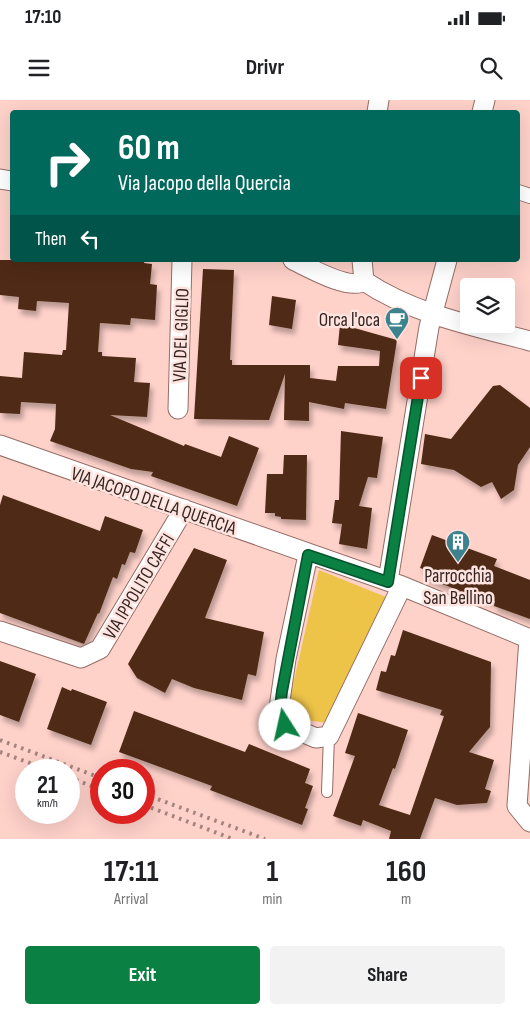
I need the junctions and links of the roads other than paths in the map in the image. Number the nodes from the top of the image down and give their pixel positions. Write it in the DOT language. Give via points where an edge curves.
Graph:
graph roads {
  1 [pos="182,262"];
  2 [pos="298,262"];
  3 [pos="362,262"];
  4 [pos="446,262"];
  5 [pos="364,281"];
  6 [pos="432,312"];
  7 [pos="530,341"];
  8 [pos="178,409"];
  9 [pos="0,445"];
  10 [pos="184,509"];
  11 [pos="308,555"];
  12 [pos="395,584"];
  13 [pos="0,631"];
  14 [pos="529,639"];
  15 [pos="329,736"];
  16 [pos="327,792"];
  17 [pos="530,822"];
  1 -- 8 [label="street, VIA DEL GIGLIO"];
  2 -- 5 [label="street" via="351,284"];
  3 -- 5 [label="street"];
  4 -- 6 [label="street"];
  5 -- 6 [label="street" via="388,296"];
  6 -- 7 [label="street"];
  6 -- 12 [label="street"];
  9 -- 10 [label="street, VIA JACOPO DELLA QUERCIA"];
  10 -- 11 [label="street, VIA JACOPO DELLA QUERCIA"];
  10 -- 13 [label="street, VIA IPPOLITO CAFFI" via="100,649 81,658"];
  11 -- 12 [label="street, VIA JACOPO DELLA QUERCIA"];
  11 -- 15 [label="street" via="286,659 280,708 285,725 316,738"];
  12 -- 14 [label="street, VIA JACOPO DELLA QUERCIA"];
  12 -- 15 [label="street"];
  14 -- 17 [label="street" via="517,806"];
  15 -- 16 [label="lane"];
}
